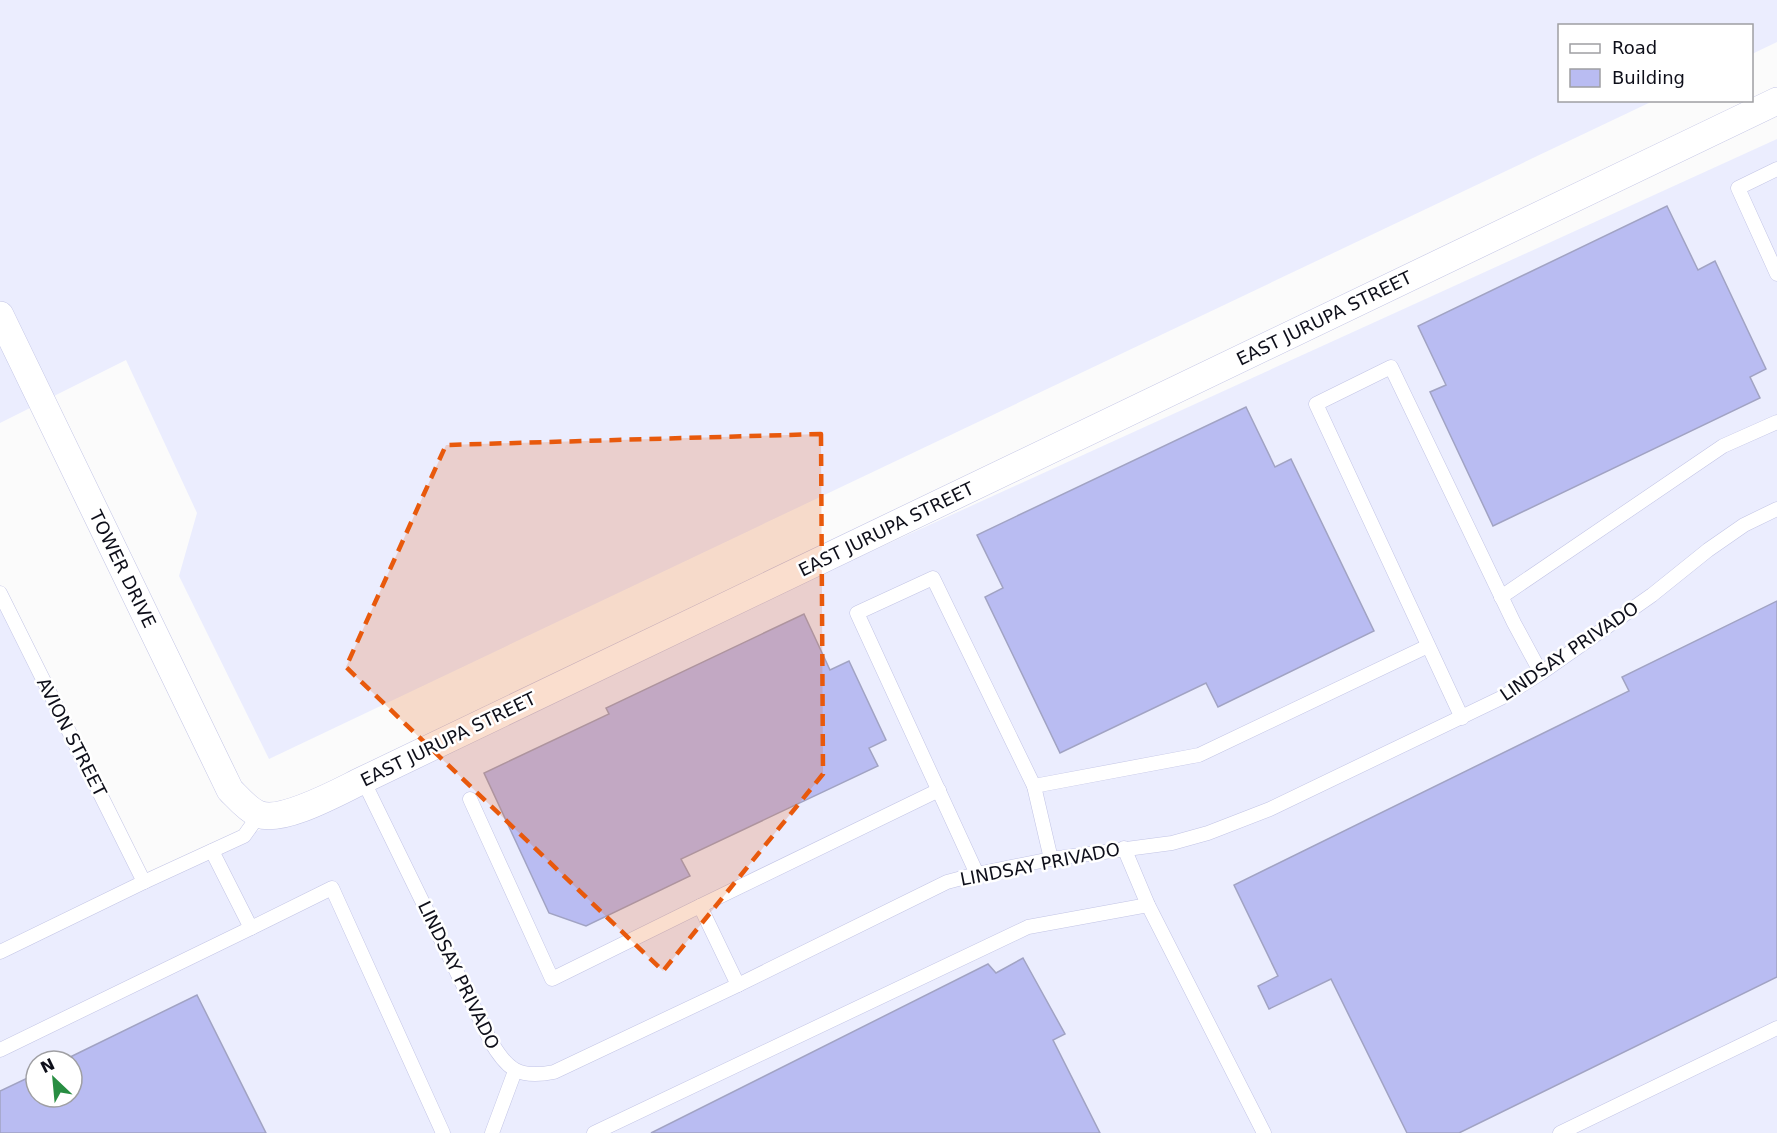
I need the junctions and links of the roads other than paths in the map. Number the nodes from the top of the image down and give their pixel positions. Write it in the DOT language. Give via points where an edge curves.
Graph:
graph roads {
  1 [pos="1777,101"];
  2 [pos="1777,169"];
  3 [pos="1777,274"];
  4 [pos="0,315"];
  5 [pos="1777,422"];
  6 [pos="1777,508"];
  7 [pos="0,593"];
  8 [pos="1501,597"];
  9 [pos="1428,646"];
  10 [pos="1541,673"];
  11 [pos="1462,718"];
  12 [pos="363,780"];
  13 [pos="1034,786"];
  14 [pos="939,790"];
  15 [pos="470,799"];
  16 [pos="260,814"];
  17 [pos="1124,848"];
  18 [pos="212,851"];
  19 [pos="1052,859"];
  20 [pos="977,874"];
  21 [pos="144,882"];
  22 [pos="1148,905"];
  23 [pos="700,906"];
  24 [pos="251,927"];
  25 [pos="0,952"];
  26 [pos="738,986"];
  27 [pos="1777,1028"];
  28 [pos="0,1050"];
  29 [pos="515,1071"];
  30 [pos="443,1133"];
  31 [pos="492,1133"];
  32 [pos="594,1133"];
  33 [pos="1264,1133"];
  34 [pos="1560,1133"];
  1 -- 12 [label="street, EAST JURUPA STREET"];
  2 -- 3 [label="lane" via="1738,188"];
  4 -- 16 [label="street, TOWER DRIVE" via="230,790"];
  5 -- 8 [label="lane" via="1723,446"];
  6 -- 10 [label="lane, LINDSAY PRIVADO" via="1708,550 1652,595"];
  7 -- 21 [label="lane, AVION STREET"];
  8 -- 9 [label="lane" via="1391,367 1316,404"];
  8 -- 10 [label="lane"];
  9 -- 11 [label="lane"];
  9 -- 13 [label="lane" via="1199,755"];
  10 -- 11 [label="lane, LINDSAY PRIVADO"];
  11 -- 17 [label="lane, LINDSAY PRIVADO" via="1270,809 1208,833 1172,843"];
  12 -- 16 [label="street, EAST JURUPA STREET" via="285,814"];
  12 -- 29 [label="lane, LINDSAY PRIVADO" via="490,1040 500,1058"];
  13 -- 14 [label="lane" via="933,578 857,613"];
  13 -- 19 [label="lane"];
  14 -- 20 [label="lane"];
  14 -- 23 [label="lane"];
  15 -- 23 [label="lane" via="552,979"];
  16 -- 18 [label="lane" via="244,836"];
  17 -- 19 [label="lane, LINDSAY PRIVADO"];
  17 -- 22 [label="lane"];
  18 -- 21 [label="lane"];
  18 -- 24 [label="lane"];
  19 -- 20 [label="lane, LINDSAY PRIVADO"];
  20 -- 26 [label="lane, LINDSAY PRIVADO" via="938,887"];
  21 -- 25 [label="lane"];
  22 -- 32 [label="lane" via="1028,927"];
  22 -- 33 [label="lane"];
  23 -- 26 [label="lane"];
  24 -- 28 [label="lane"];
  24 -- 30 [label="lane" via="332,888"];
  26 -- 29 [label="lane, LINDSAY PRIVADO" via="554,1072 536,1076"];
  27 -- 34 [label="lane"];
  29 -- 31 [label="lane"];
}
